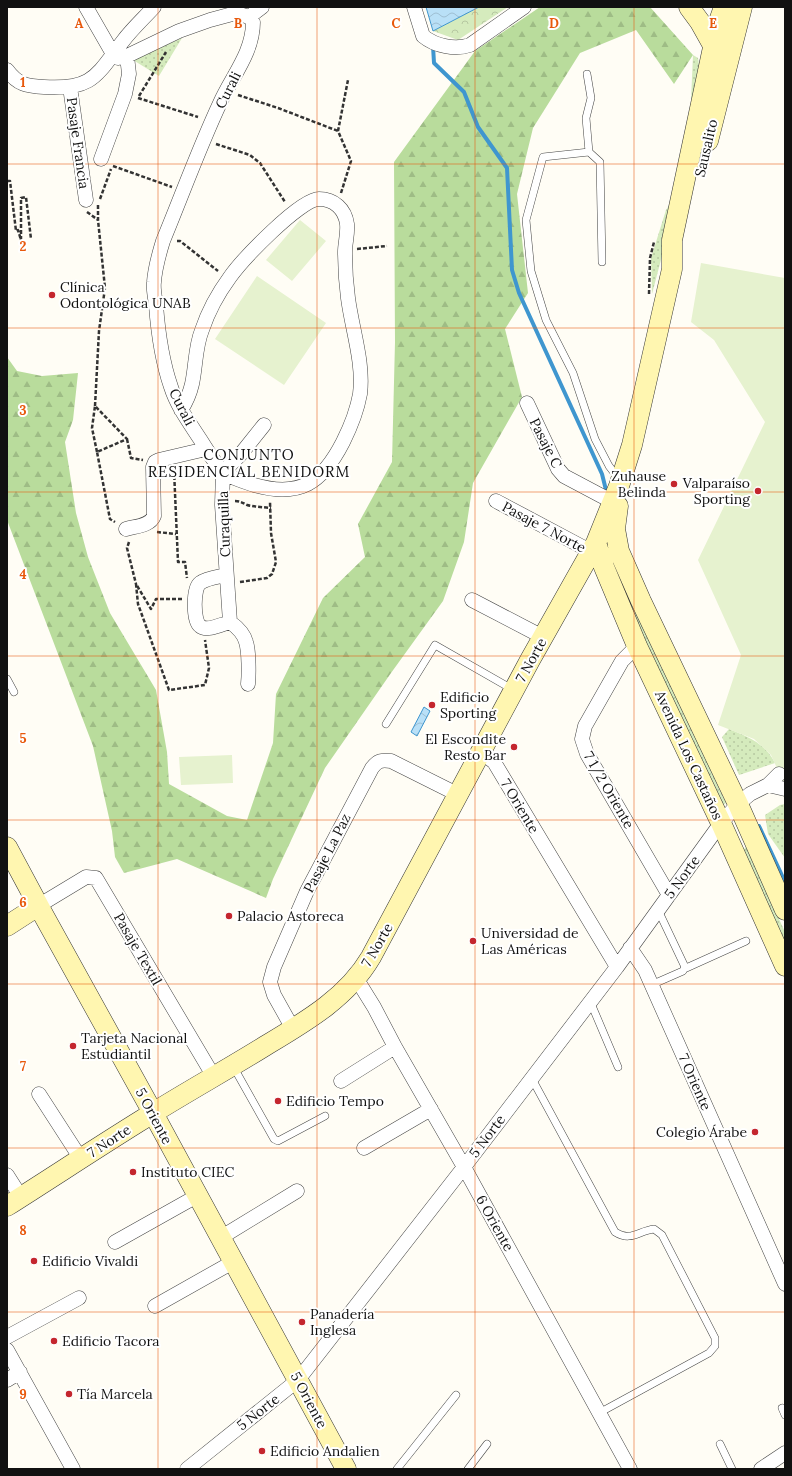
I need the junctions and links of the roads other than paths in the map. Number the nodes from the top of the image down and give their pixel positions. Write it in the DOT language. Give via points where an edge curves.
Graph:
graph roads {
  1 [pos="86,7"];
  2 [pos="262,7"];
  3 [pos="414,7"];
  4 [pos="524,7"];
  5 [pos="689,7"];
  6 [pos="149,9"];
  7 [pos="726,14"];
  8 [pos="249,17"];
  9 [pos="714,47"];
  10 [pos="113,54"];
  11 [pos="127,56"];
  12 [pos="7,70"];
  13 [pos="587,74"];
  14 [pos="70,86"];
  15 [pos="589,152"];
  16 [pos="109,161"];
  17 [pos="86,200"];
  18 [pos="602,262"];
  19 [pos="672,269"];
  20 [pos="527,403"];
  21 [pos="181,410"];
  22 [pos="264,425"];
  23 [pos="206,448"];
  24 [pos="223,472"];
  25 [pos="618,489"];
  26 [pos="496,501"];
  27 [pos="126,528"];
  28 [pos="594,548"];
  29 [pos="619,551"];
  30 [pos="231,579"];
  31 [pos="472,600"];
  32 [pos="230,622"];
  33 [pos="543,637"];
  34 [pos="638,646"];
  35 [pos="7,679"];
  36 [pos="248,684"];
  37 [pos="514,690"];
  38 [pos="14,692"];
  39 [pos="386,724"];
  40 [pos="480,752"];
  41 [pos="782,773"];
  42 [pos="768,785"];
  43 [pos="785,789"];
  44 [pos="459,794"];
  45 [pos="738,804"];
  46 [pos="721,823"];
  47 [pos="7,847"];
  48 [pos="669,894"];
  49 [pos="38,906"];
  50 [pos="658,910"];
  51 [pos="785,910"];
  52 [pos="7,926"];
  53 [pos="746,941"];
  54 [pos="630,948"];
  55 [pos="785,966"];
  56 [pos="616,967"];
  57 [pos="684,969"];
  58 [pos="356,978"];
  59 [pos="651,984"];
  60 [pos="590,1001"];
  61 [pos="293,1029"];
  62 [pos="396,1047"];
  63 [pos="233,1066"];
  64 [pos="618,1067"];
  65 [pos="214,1077"];
  66 [pos="531,1078"];
  67 [pos="341,1081"];
  68 [pos="39,1094"];
  69 [pos="431,1109"];
  70 [pos="153,1113"];
  71 [pos="325,1116"];
  72 [pos="364,1148"];
  73 [pos="81,1159"];
  74 [pos="464,1167"];
  75 [pos="7,1175"];
  76 [pos="297,1191"];
  77 [pos="197,1196"];
  78 [pos="14,1202"];
  79 [pos="220,1238"];
  80 [pos="115,1242"];
  81 [pos="233,1262"];
  82 [pos="785,1284"];
  83 [pos="79,1298"];
  84 [pos="155,1306"];
  85 [pos="7,1337"];
  86 [pos="7,1350"];
  87 [pos="20,1372"];
  88 [pos="7,1380"];
  89 [pos="298,1380"];
  90 [pos="456,1395"];
  91 [pos="599,1413"];
  92 [pos="487,1444"];
  93 [pos="720,1444"];
  94 [pos="785,1453"];
  95 [pos="72,1469"];
  96 [pos="186,1469"];
  97 [pos="346,1469"];
  98 [pos="397,1469"];
  99 [pos="468,1469"];
  100 [pos="630,1469"];
  101 [pos="732,1469"];
  102 [pos="761,1469"];
  1 -- 10 [label="street"];
  2 -- 8 [label="street"];
  3 -- 4 [label="street" via="421,33 426,38 447,46 466,46"];
  5 -- 7 [label="street" via="703,17"];
  5 -- 9 [label="main road"];
  6 -- 10 [label="street"];
  7 -- 9 [label="main road, Sausalito"];
  7 -- 19 [label="main road, Sausalito" via="684,242"];
  8 -- 11 [label="street" via="236,13 210,20"];
  8 -- 21 [label="street, Curali" via="253,22 250,46 221,101 163,241 158,259 154,283 162,353 171,387"];
  9 -- 19 [label="main road, Sausalito" via="672,240"];
  10 -- 11 [label="street" via="118,58"];
  10 -- 14 [label="street" via="98,74 90,80"];
  11 -- 16 [label="street" via="129,74"];
  12 -- 14 [label="street" via="26,86"];
  13 -- 15 [label="lane" via="592,98 586,118"];
  14 -- 17 [label="street, Pasaje Francia"];
  15 -- 18 [label="lane" via="600,162"];
  15 -- 25 [label="lane" via="544,157 526,220 531,271 546,320 573,373 595,439"];
  19 -- 25 [label="main road, Sausalito" via="632,445"];
  20 -- 25 [label="street, Pasaje C" via="558,469 564,476"];
  21 -- 23 [label="street, Curali"];
  21 -- 24 [label="street" via="192,384 202,330 228,280 248,256 292,213 312,200 328,200 337,204 347,223 345,250 348,298 360,372 360,394 346,436 324,473 305,486 268,489"];
  22 -- 24 [label="street"];
  23 -- 24 [label="street, Curali"];
  23 -- 27 [label="street" via="155,462 154,516 149,523"];
  24 -- 30 [label="street, Curaquilla" via="222,505"];
  25 -- 28 [label="main road, Sausalito"];
  25 -- 29 [label="main road, Sausalito" via="615,529"];
  26 -- 28 [label="street, Pasaje 7 Norte"];
  28 -- 29 [label="main road" via="609,544"];
  28 -- 33 [label="main road, 7 Norte"];
  28 -- 34 [label="main road, Avenida Los Castaños"];
  29 -- 45 [label="main road, Avenida Los Castaños"];
  30 -- 32 [label="street, Curaquilla"];
  30 -- 32 [label="street, Curaquilla" via="204,580 195,589 196,622 199,626 210,628"];
  31 -- 33 [label="street"];
  32 -- 36 [label="street" via="238,628 246,642"];
  33 -- 37 [label="main road, 7 Norte"];
  34 -- 46 [label="main road, Avenida Los Castaños"];
  34 -- 48 [label="street, 7 1/2 Oriente" via="622,660 585,726 582,740 587,754"];
  35 -- 38 [label="lane"];
  37 -- 39 [label="lane" via="434,645"];
  37 -- 40 [label="main road, 7 Norte"];
  40 -- 44 [label="main road, 7 Norte"];
  40 -- 56 [label="street, 7 Oriente" via="494,762"];
  41 -- 42 [label="street, 5 Norte"];
  42 -- 43 [label="street"];
  42 -- 45 [label="street, 5 Norte" via="750,794"];
  44 -- 58 [label="main road, 7 Norte" via="372,957"];
  44 -- 61 [label="street, Pasaje La Paz" via="391,761 382,760 372,768 307,890 274,967 270,982 274,995"];
  45 -- 46 [label="street, 5 Norte"];
  45 -- 51 [label="main road, Avenida Los Castaños"];
  46 -- 48 [label="street, 5 Norte"];
  46 -- 55 [label="main road, Avenida Los Castaños"];
  47 -- 49 [label="main road, 5 Oriente"];
  48 -- 50 [label="street, 5 Norte"];
  49 -- 52 [label="main road"];
  49 -- 65 [label="street, Pasaje Textil" via="86,877 96,878"];
  49 -- 70 [label="main road, 5 Oriente"];
  50 -- 54 [label="street, 5 Norte"];
  50 -- 57 [label="lane"];
  53 -- 57 [label="lane"];
  54 -- 56 [label="street, 5 Norte"];
  54 -- 59 [label="street, 7 Oriente"];
  56 -- 60 [label="street, 5 Norte"];
  57 -- 59 [label="lane"];
  58 -- 61 [label="main road, 7 Norte" via="324,1009"];
  58 -- 62 [label="street, 6 Oriente"];
  59 -- 82 [label="street, 7 Oriente"];
  60 -- 64 [label="lane"];
  60 -- 66 [label="street, 5 Norte"];
  61 -- 63 [label="main road, 7 Norte"];
  62 -- 67 [label="street"];
  62 -- 69 [label="street, 6 Oriente"];
  63 -- 65 [label="main road, 7 Norte"];
  63 -- 71 [label="lane" via="274,1139 278,1141"];
  65 -- 70 [label="main road, 7 Norte"];
  66 -- 74 [label="street, 5 Norte"];
  66 -- 91 [label="lane" via="615,1232 628,1237 654,1229 662,1235 715,1338 715,1346 709,1353"];
  68 -- 73 [label="street"];
  69 -- 72 [label="street"];
  69 -- 74 [label="street, 6 Oriente"];
  70 -- 73 [label="main road, 7 Norte"];
  70 -- 77 [label="main road, 5 Oriente"];
  73 -- 78 [label="main road, 7 Norte"];
  74 -- 89 [label="street, 5 Norte"];
  74 -- 91 [label="street, 6 Oriente"];
  75 -- 78 [label="street"];
  76 -- 79 [label="street"];
  77 -- 79 [label="main road, 5 Oriente"];
  77 -- 80 [label="street"];
  79 -- 81 [label="main road, 5 Oriente"];
  81 -- 84 [label="street"];
  81 -- 89 [label="main road, 5 Oriente"];
  83 -- 85 [label="street"];
  86 -- 87 [label="street"];
  87 -- 88 [label="street"];
  87 -- 95 [label="street"];
  89 -- 96 [label="street, 5 Norte"];
  89 -- 97 [label="main road, 5 Oriente"];
  90 -- 98 [label="lane"];
  91 -- 100 [label="street, 6 Oriente"];
  92 -- 99 [label="lane"];
  93 -- 101 [label="lane"];
  94 -- 102 [label="street"];
}
